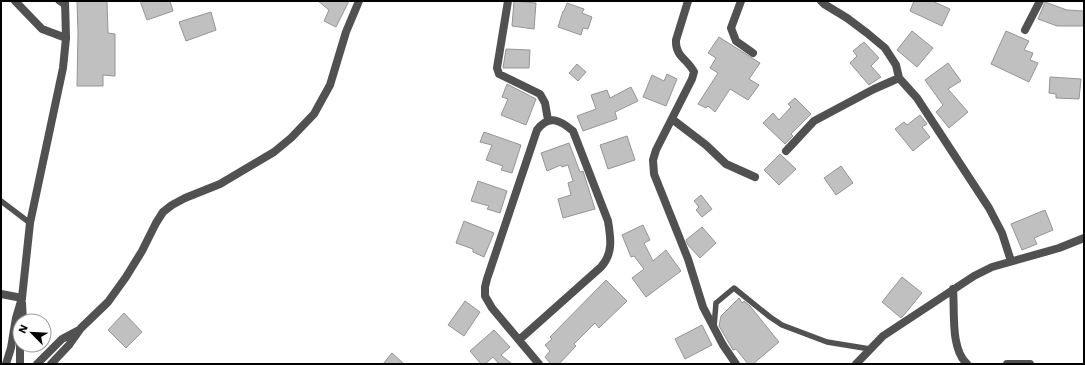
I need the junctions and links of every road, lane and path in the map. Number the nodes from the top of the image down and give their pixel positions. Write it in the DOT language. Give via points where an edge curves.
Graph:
graph roads {
  1 [pos="15,1"];
  2 [pos="58,1"];
  3 [pos="359,1"];
  4 [pos="508,1"];
  5 [pos="688,1"];
  6 [pos="741,1"];
  7 [pos="822,1"];
  8 [pos="1040,1"];
  9 [pos="65,4"];
  10 [pos="1025,30"];
  11 [pos="66,38"];
  12 [pos="753,53"];
  13 [pos="899,78"];
  14 [pos="672,119"];
  15 [pos="548,120"];
  16 [pos="786,151"];
  17 [pos="755,177"];
  18 [pos="1,201"];
  19 [pos="30,224"];
  20 [pos="1084,238"];
  21 [pos="1011,261"];
  22 [pos="953,289"];
  23 [pos="1,294"];
  24 [pos="22,298"];
  25 [pos="23,313"];
  26 [pos="714,327"];
  27 [pos="81,328"];
  28 [pos="519,340"];
  29 [pos="870,349"];
  30 [pos="20,353"];
  31 [pos="6,364"];
  32 [pos="20,364"];
  33 [pos="37,364"];
  34 [pos="51,364"];
  35 [pos="539,364"];
  36 [pos="736,364"];
  37 [pos="856,364"];
  38 [pos="967,364"];
  39 [pos="1007,364"];
  40 [pos="1030,364"];
  1 -- 11 [label="street" via="42,29"];
  2 -- 9 [label="lane"];
  3 -- 27 [label="street" via="346,32 330,85 314,114 274,152 220,184 185,198 163,212 126,277 108,302"];
  4 -- 15 [label="street" via="497,68 499,74 540,94 545,103"];
  5 -- 14 [label="street" via="675,47 694,72"];
  6 -- 12 [label="street" via="731,28 736,41"];
  7 -- 13 [label="street" via="867,32 885,48 896,66"];
  8 -- 10 [label="street"];
  9 -- 11 [label="street"];
  11 -- 19 [label="street" via="63,68"];
  13 -- 16 [label="street" via="814,121"];
  13 -- 21 [label="street" via="917,98 989,208 1002,233"];
  14 -- 17 [label="street" via="726,164"];
  14 -- 26 [label="street" via="656,150 653,160 654,174 688,259 703,307"];
  15 -- 28 [label="street" via="537,130 485,287 485,296 492,308"];
  15 -- 28 [label="street" via="558,121 573,131 608,222 611,251 601,267"];
  18 -- 19 [label="lane"];
  19 -- 24 [label="street"];
  20 -- 21 [label="street" via="1059,248"];
  21 -- 22 [label="street" via="992,267"];
  22 -- 29 [label="street" via="883,336"];
  22 -- 38 [label="street" via="955,337 958,350"];
  23 -- 24 [label="street"];
  24 -- 25 [label="street"];
  24 -- 31 [label="street"];
  26 -- 29 [label="lane" via="716,303 734,288 782,325 827,342"];
  26 -- 36 [label="street"];
  27 -- 33 [label="street" via="62,339"];
  27 -- 34 [label="street"];
  28 -- 35 [label="street"];
  29 -- 37 [label="street"];
  30 -- 32 [label="street"];
  39 -- 40 [label="street"];
}
